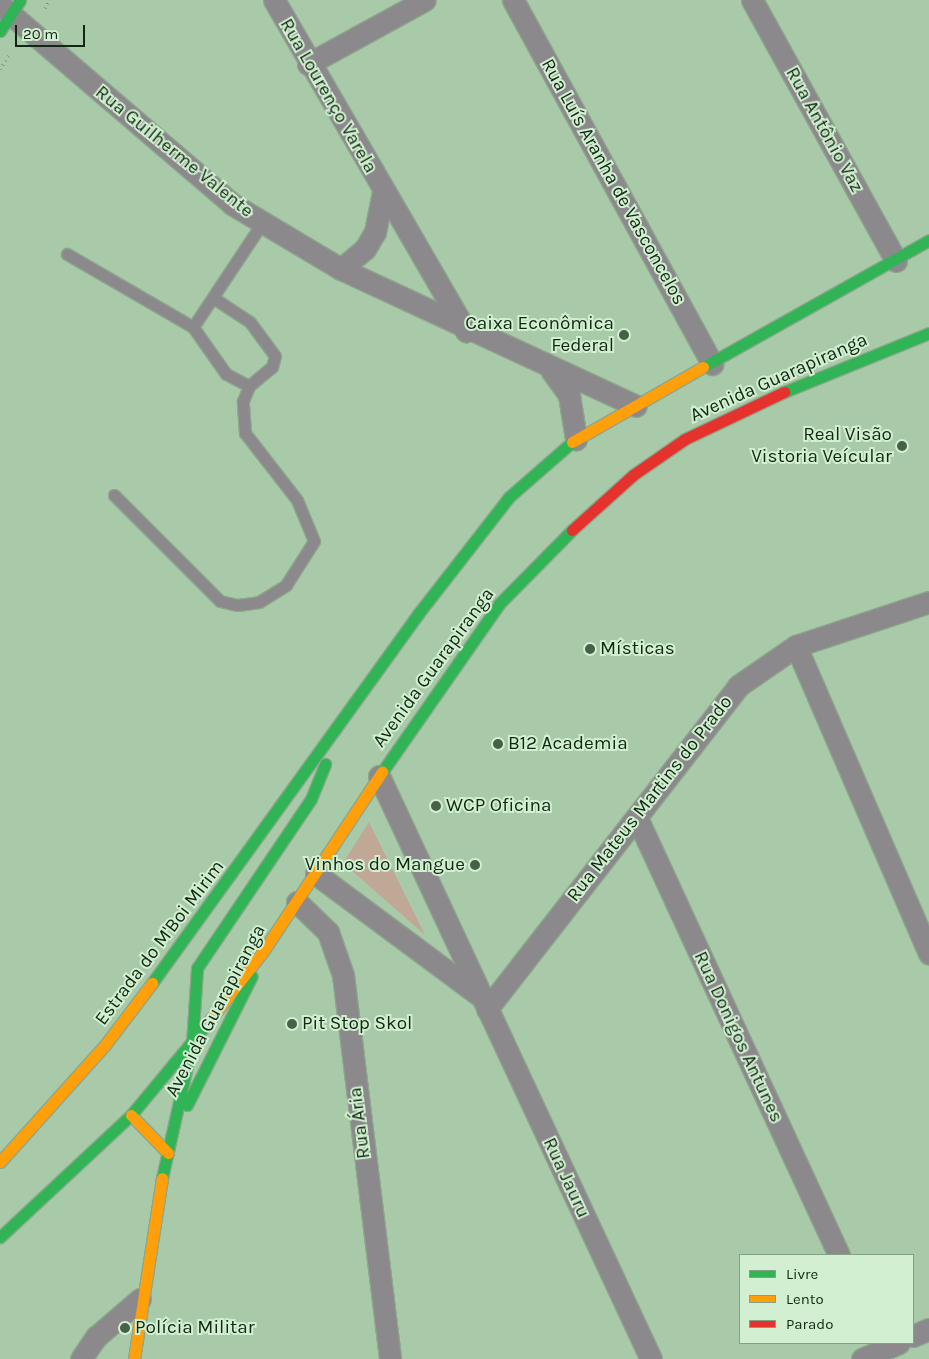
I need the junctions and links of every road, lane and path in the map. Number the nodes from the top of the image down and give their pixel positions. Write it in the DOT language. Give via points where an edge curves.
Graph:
graph roads {
  1 [pos="274,0"];
  2 [pos="425,0"];
  3 [pos="513,0"];
  4 [pos="752,0"];
  5 [pos="8,12"];
  6 [pos="12,51"];
  7 [pos="308,64"];
  8 [pos="0,69"];
  9 [pos="383,192"];
  10 [pos="262,223"];
  11 [pos="929,240"];
  12 [pos="67,254"];
  13 [pos="896,261"];
  14 [pos="341,269"];
  15 [pos="215,299"];
  16 [pos="193,327"];
  17 [pos="466,330"];
  18 [pos="929,333"];
  19 [pos="712,364"];
  20 [pos="551,370"];
  21 [pos="249,386"];
  22 [pos="636,406"];
  23 [pos="576,439"];
  24 [pos="114,495"];
  25 [pos="929,602"];
  26 [pos="796,646"];
  27 [pos="334,733"];
  28 [pos="379,776"];
  29 [pos="637,818"];
  30 [pos="316,874"];
  31 [pos="297,902"];
  32 [pos="264,950"];
  33 [pos="929,953"];
  34 [pos="484,1003"];
  35 [pos="192,1044"];
  36 [pos="131,1115"];
  37 [pos="178,1116"];
  38 [pos="168,1153"];
  39 [pos="0,1162"];
  40 [pos="0,1237"];
  41 [pos="839,1254"];
  42 [pos="140,1299"];
  43 [pos="929,1329"];
  44 [pos="914,1336"];
  45 [pos="887,1345"];
  46 [pos="82,1359"];
  47 [pos="134,1359"];
  48 [pos="390,1359"];
  49 [pos="651,1359"];
  50 [pos="862,1359"];
  1 -- 7 [label="street, Rua Lourenço Varela"];
  2 -- 7 [label="street"];
  3 -- 19 [label="street, Rua Luís Aranha de Vasconcelos"];
  4 -- 13 [label="street, Rua Antônio Vaz"];
  5 -- 10 [label="street, Rua Guilherme Valente" via="232,204"];
  6 -- 8 [label="path"];
  7 -- 9 [label="street, Rua Lourenço Varela"];
  9 -- 14 [label="street, Rua Lourenço Varela" via="375,232 365,249"];
  9 -- 17 [label="street, Rua Lourenço Varela"];
  10 -- 14 [label="street, Rua Guilherme Valente"];
  10 -- 15 [label="lane"];
  11 -- 13 [label="main road, Avenida Guarapiranga"];
  12 -- 16 [label="lane"];
  13 -- 19 [label="main road, Avenida Guarapiranga"];
  14 -- 17 [label="street, Rua Guilherme Valente"];
  15 -- 16 [label="lane"];
  15 -- 21 [label="lane" via="250,322 274,356 272,367"];
  16 -- 21 [label="lane" via="226,374"];
  17 -- 20 [label="street, Rua Guilherme Valente"];
  18 -- 28 [label="main road, Avenida Guarapiranga" via="740,410 685,439 633,475 499,604"];
  19 -- 22 [label="main road, Avenida Guarapiranga"];
  20 -- 22 [label="street, Rua Guilherme Valente"];
  20 -- 23 [label="street, Rua Guilherme Valente" via="569,395"];
  21 -- 24 [label="lane" via="241,416 245,433 297,500 314,541 286,585 259,602 238,605 220,600"];
  22 -- 23 [label="main road, Avenida Guarapiranga"];
  23 -- 27 [label="main road, Avenida Guarapiranga" via="523,484 479,532"];
  25 -- 26 [label="street, Rua Mateus Martins do Prado"];
  26 -- 29 [label="street, Rua Mateus Martins do Prado" via="759,668 715,710"];
  26 -- 33 [label="street"];
  27 -- 35 [label="main road, Avenida Guarapiranga" via="311,799 197,968"];
  27 -- 39 [label="main road, Estrada do M'Boi Mirim" via="105,1045"];
  28 -- 30 [label="main road, Avenida Guarapiranga"];
  28 -- 34 [label="street, Rua Jauru"];
  29 -- 34 [label="street, Rua Mateus Martins do Prado"];
  29 -- 41 [label="street, Rua Donigos Antunes"];
  30 -- 31 [label="main road, Avenida Guarapiranga"];
  30 -- 34 [label="street, Rua Jauru"];
  31 -- 32 [label="main road, Avenida Guarapiranga"];
  31 -- 48 [label="street, Rua Ária" via="328,932 343,975"];
  32 -- 35 [label="main road"];
  32 -- 37 [label="main road, Avenida Guarapiranga" via="192,1100"];
  34 -- 49 [label="street, Rua Jauru"];
  35 -- 36 [label="main road"];
  35 -- 37 [label="main road, Avenida Guarapiranga"];
  36 -- 38 [label="main road"];
  36 -- 40 [label="main road"];
  37 -- 38 [label="main road, Avenida Guarapiranga"];
  38 -- 42 [label="main road, Avenida Guarapiranga"];
  42 -- 46 [label="street" via="96,1337"];
  42 -- 47 [label="main road, Avenida Guarapiranga"];
  43 -- 44 [label="street"];
  45 -- 50 [label="street"];
}
